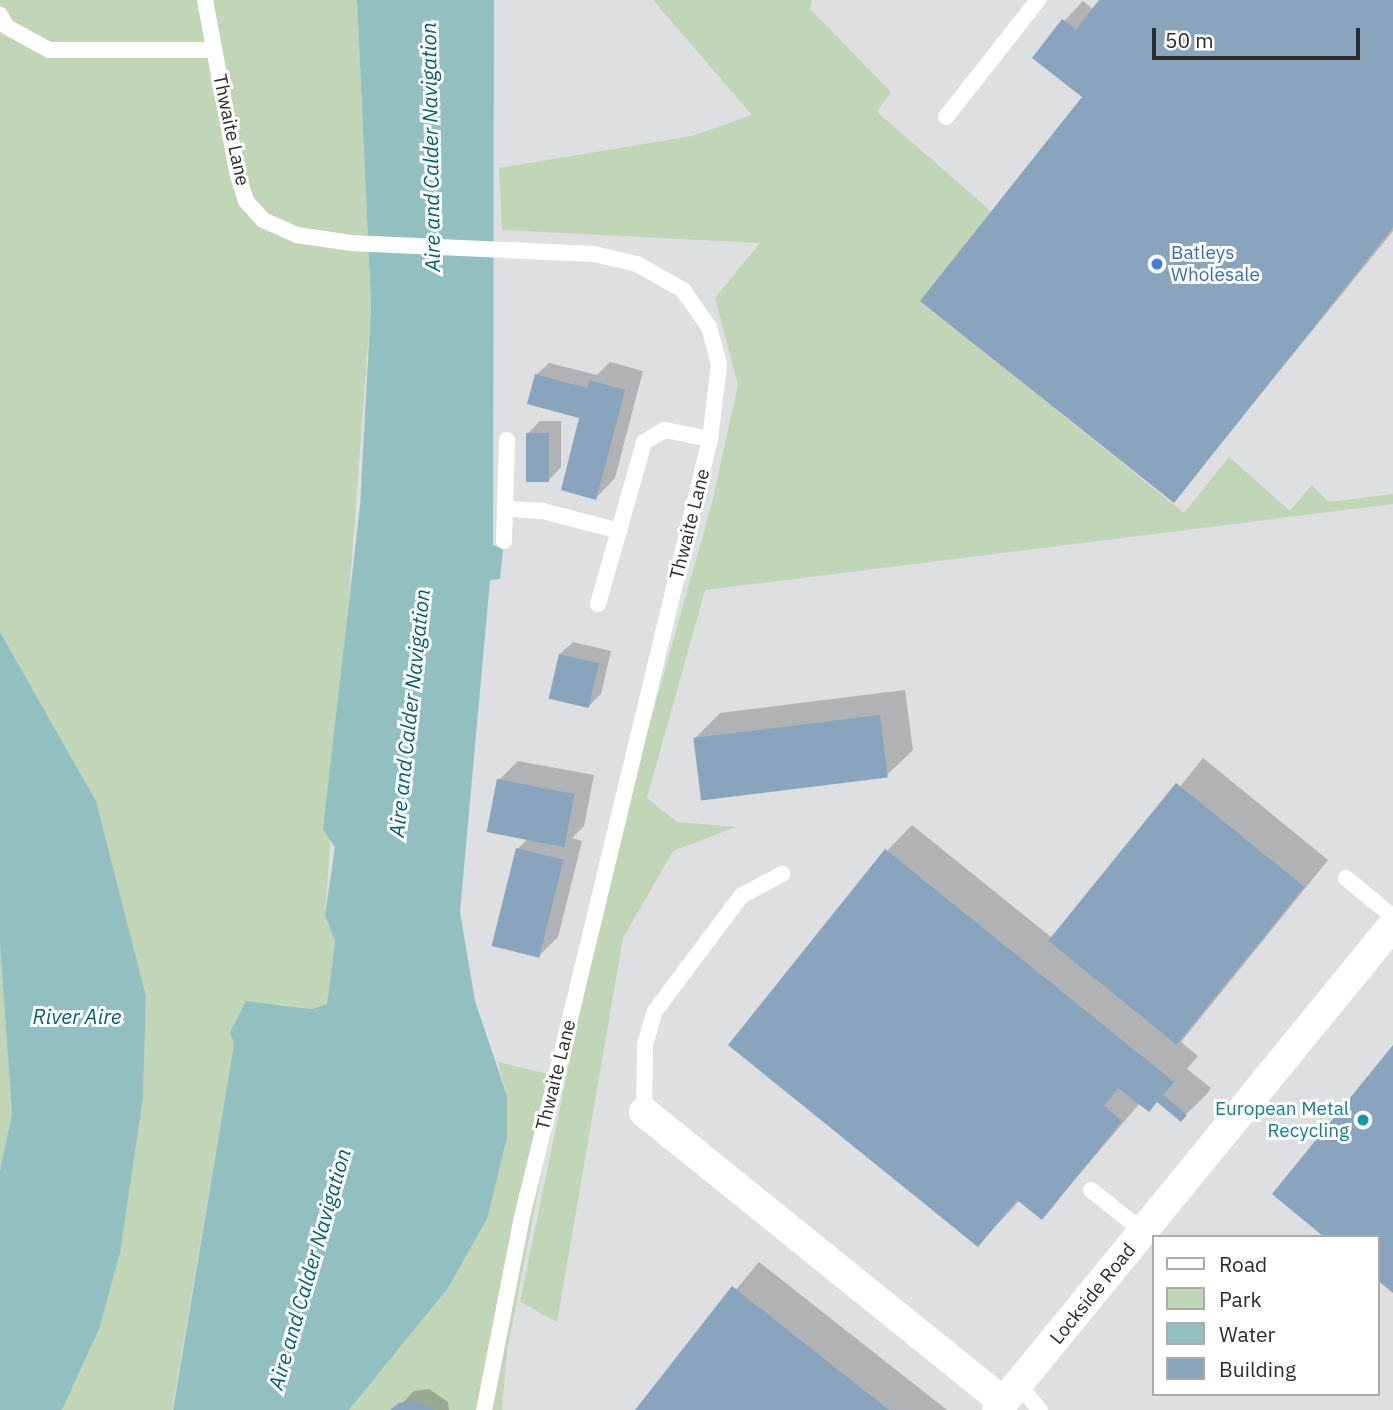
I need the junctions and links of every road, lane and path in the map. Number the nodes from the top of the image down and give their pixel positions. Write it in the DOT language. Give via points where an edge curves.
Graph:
graph roads {
  1 [pos="205,0"];
  2 [pos="1038,0"];
  3 [pos="0,15"];
  4 [pos="214,50"];
  5 [pos="946,117"];
  6 [pos="710,439"];
  7 [pos="507,440"];
  8 [pos="506,509"];
  9 [pos="619,531"];
  10 [pos="504,541"];
  11 [pos="598,604"];
  12 [pos="782,874"];
  13 [pos="1346,878"];
  14 [pos="1393,917"];
  15 [pos="1393,925"];
  16 [pos="644,1112"];
  17 [pos="1090,1190"];
  18 [pos="1144,1232"];
  19 [pos="1006,1398"];
  20 [pos="484,1410"];
  21 [pos="1040,1410"];
  1 -- 4 [label="lane, Thwaite Lane"];
  2 -- 5 [label="lane"];
  3 -- 4 [label="lane" via="7,27 49,50"];
  4 -- 6 [label="lane, Thwaite Lane" via="246,201 263,220 298,235 351,243 525,250 638,264 683,290 709,327 719,365"];
  6 -- 9 [label="lane" via="665,430 649,435"];
  6 -- 20 [label="lane, Thwaite Lane" via="519,1230"];
  7 -- 8 [label="lane"];
  8 -- 9 [label="lane" via="543,511"];
  8 -- 10 [label="lane"];
  9 -- 11 [label="lane"];
  12 -- 16 [label="lane" via="741,896 655,1011 645,1045"];
  13 -- 14 [label="lane"];
  15 -- 18 [label="street, Lockside Road"];
  16 -- 19 [label="street"];
  17 -- 18 [label="lane"];
  18 -- 19 [label="street, Lockside Road"];
  19 -- 21 [label="lane"];
}
